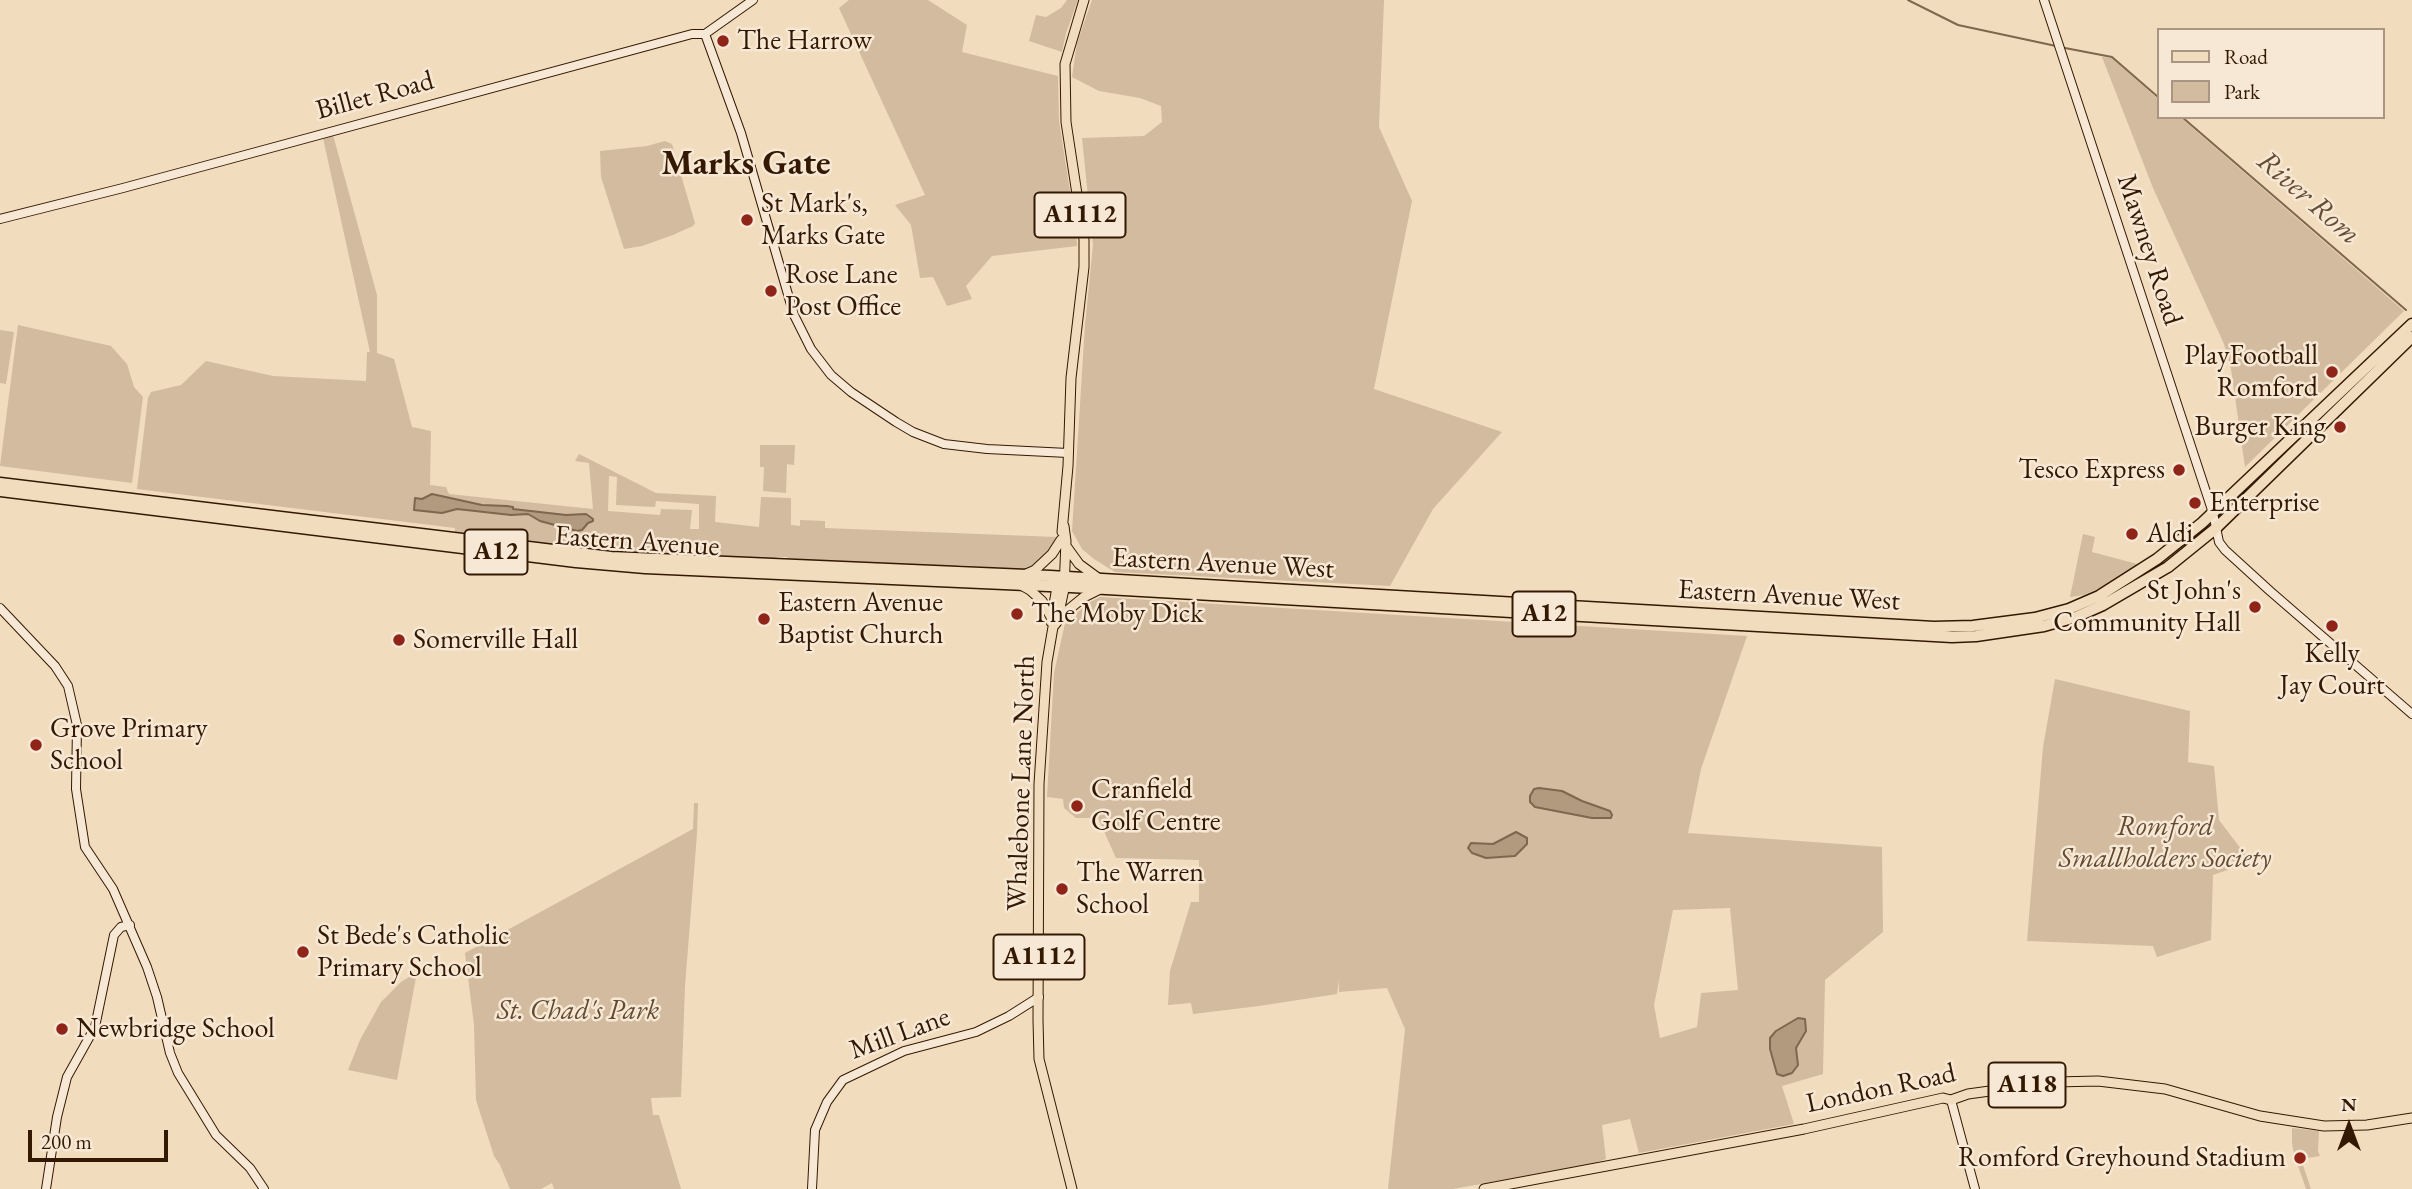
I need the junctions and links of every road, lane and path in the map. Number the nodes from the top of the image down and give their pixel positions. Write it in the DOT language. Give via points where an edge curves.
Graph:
graph roads {
  1 [pos="754,0"];
  2 [pos="1084,0"];
  3 [pos="2044,0"];
  4 [pos="705,34"];
  5 [pos="0,219"];
  6 [pos="2412,324"];
  7 [pos="2412,337"];
  8 [pos="1068,453"];
  9 [pos="0,483"];
  10 [pos="2262,484"];
  11 [pos="0,491"];
  12 [pos="2213,513"];
  13 [pos="2215,529"];
  14 [pos="1063,540"];
  15 [pos="892,569"];
  16 [pos="1018,580"];
  17 [pos="1061,582"];
  18 [pos="1105,584"];
  19 [pos="1174,593"];
  20 [pos="0,608"];
  21 [pos="1054,621"];
  22 [pos="2412,714"];
  23 [pos="130,925"];
  24 [pos="1039,997"];
  25 [pos="1951,1100"];
  26 [pos="2412,1118"];
  27 [pos="46,1189"];
  28 [pos="264,1189"];
  29 [pos="812,1189"];
  30 [pos="1072,1189"];
  31 [pos="1485,1189"];
  32 [pos="1975,1189"];
  1 -- 4 [label="street, Billet Road"];
  2 -- 8 [label="main road, Whalebone Lane North / A1112" via="1065,64 1066,122 1084,240"];
  3 -- 12 [label="street, Mawney Road"];
  4 -- 5 [label="street, Billet Road"];
  4 -- 8 [label="street" via="738,125 794,314 811,349 831,375 887,416 928,438 968,447"];
  6 -- 12 [label="highway, Eastern Avenue West / A12"];
  7 -- 10 [label="highway, Eastern Avenue West / A12"];
  8 -- 14 [label="main road, Whalebone Lane North / A1112"];
  9 -- 15 [label="highway, Eastern Avenue / A12" via="611,557"];
  10 -- 12 [label="highway" via="2221,515"];
  10 -- 13 [label="highway, Eastern Avenue West / A12"];
  11 -- 16 [label="highway, Eastern Avenue / A12" via="576,562 771,575"];
  12 -- 13 [label="street, Mawney Road"];
  12 -- 18 [label="highway, Eastern Avenue West / A12" via="2157,559 2099,596 2035,618 1973,626"];
  13 -- 19 [label="highway, Eastern Avenue West / A12" via="2168,567 2103,605 2044,626 1976,636"];
  13 -- 22 [label="street" via="2225,550"];
  14 -- 16 [label="main road, A1112" via="1038,567"];
  14 -- 17 [label="main road, Whalebone Lane North / A1112"];
  14 -- 18 [label="main road" via="1083,568"];
  15 -- 16 [label="highway, Eastern Avenue / A12"];
  15 -- 17 [label="highway, A12"];
  16 -- 17 [label="highway, Eastern Avenue / A12"];
  16 -- 21 [label="main road" via="1042,601"];
  17 -- 18 [label="highway, Eastern Avenue West / A12"];
  17 -- 19 [label="highway, A12"];
  17 -- 21 [label="main road, Whalebone Lane North / A1112"];
  18 -- 19 [label="highway, Eastern Avenue West / A12"];
  18 -- 21 [label="main road"];
  20 -- 23 [label="street" via="68,686 77,725 76,789 85,847"];
  21 -- 24 [label="main road, Whalebone Lane North / A1112" via="1045,677 1039,784"];
  23 -- 27 [label="street" via="114,935 95,1027 67,1077"];
  23 -- 28 [label="street" via="158,997 178,1073 216,1135"];
  24 -- 29 [label="street, Mill Lane" via="976,1032 904,1051 843,1080 814,1130"];
  24 -- 30 [label="main road, Whalebone Lane North / A1112" via="1039,1059"];
  25 -- 26 [label="main road, London Road / A118" via="2026,1085 2098,1081 2165,1089 2295,1123 2338,1126"];
  25 -- 31 [label="main road, London Road / A118"];
  25 -- 32 [label="street"];
}
